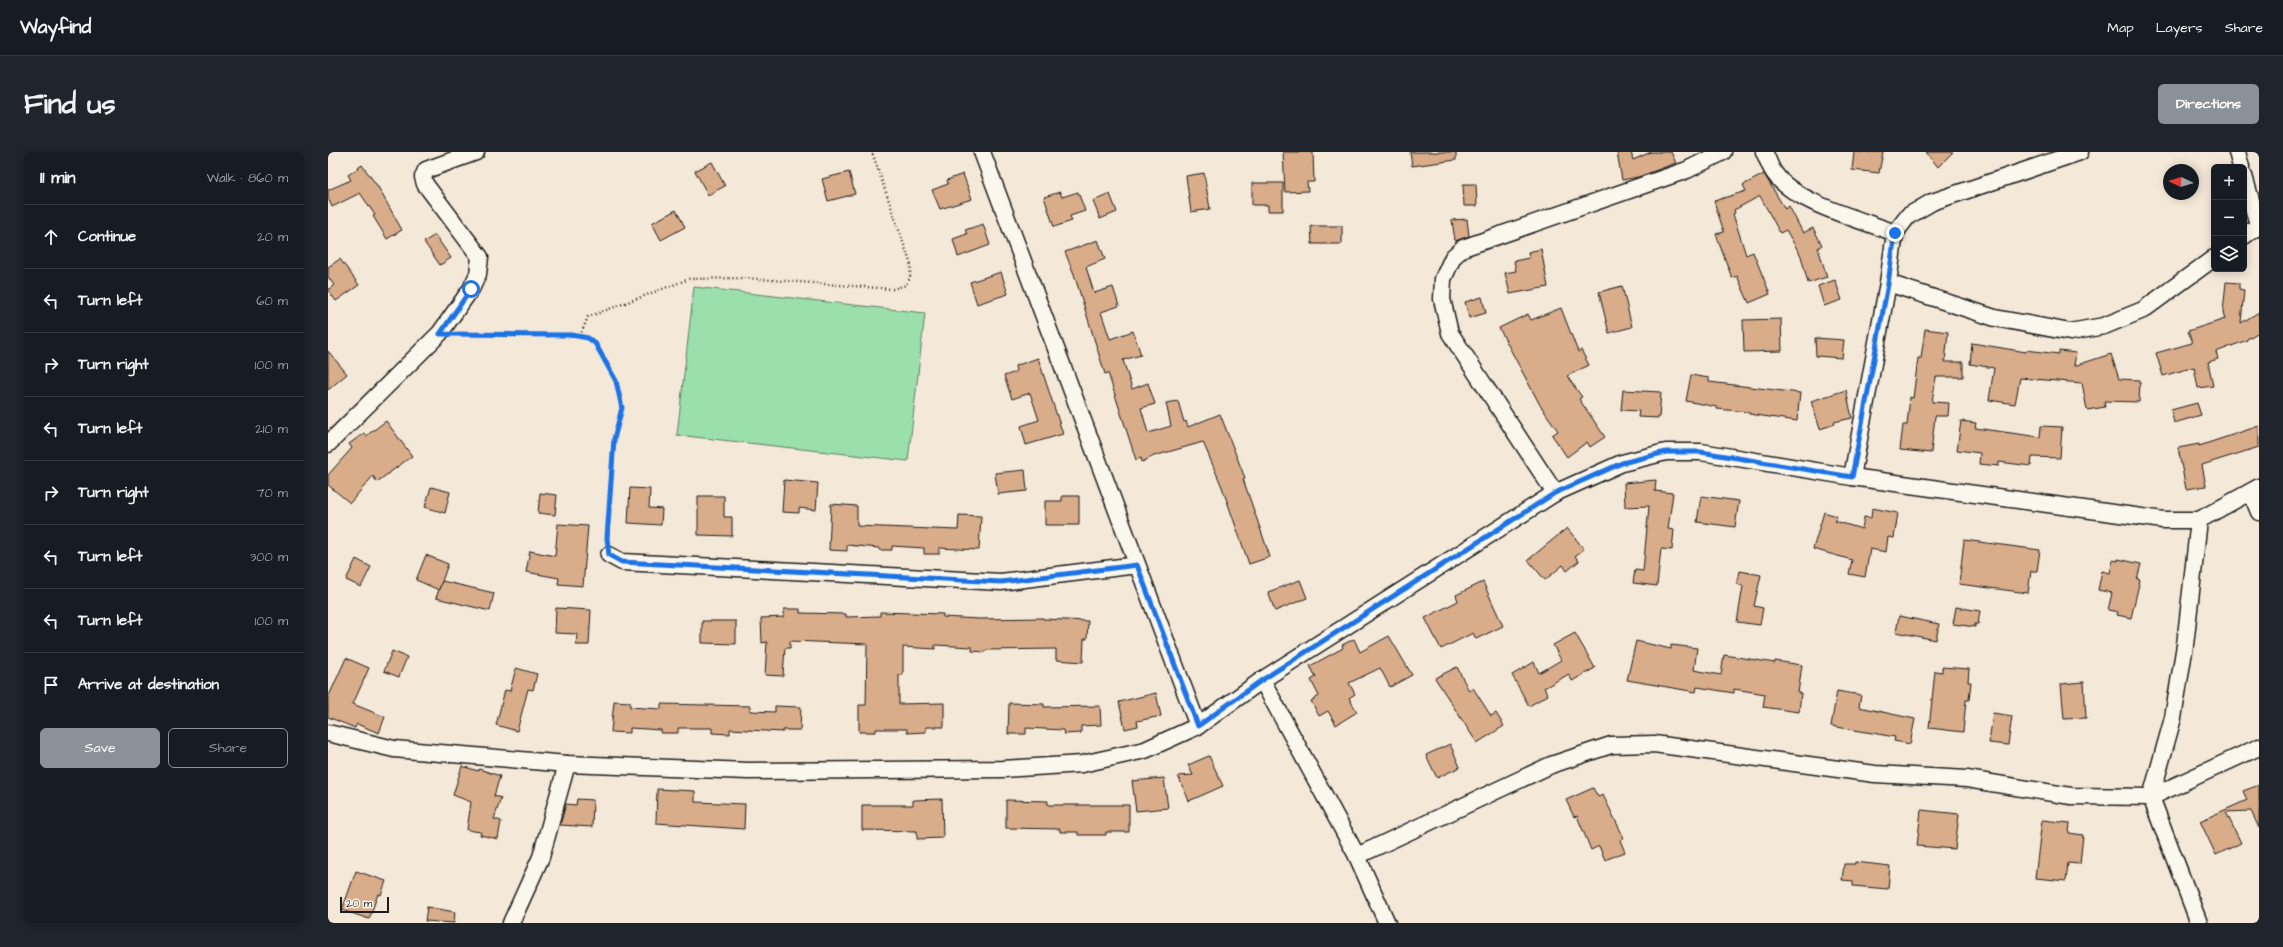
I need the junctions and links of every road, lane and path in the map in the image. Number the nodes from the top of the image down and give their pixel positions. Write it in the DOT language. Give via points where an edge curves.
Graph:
graph roads {
  1 [pos="476,152"];
  2 [pos="872,152"];
  3 [pos="982,152"];
  4 [pos="1723,152"];
  5 [pos="1764,152"];
  6 [pos="2080,152"];
  7 [pos="2237,152"];
  8 [pos="2240,164"];
  9 [pos="2247,187"];
  10 [pos="2258,227"];
  11 [pos="1895,233"];
  12 [pos="2247,234"];
  13 [pos="2211,260"];
  14 [pos="1888,284"];
  15 [pos="440,334"];
  16 [pos="580,336"];
  17 [pos="330,437"];
  18 [pos="1852,477"];
  19 [pos="2255,490"];
  20 [pos="1555,493"];
  21 [pos="2259,512"];
  22 [pos="2199,520"];
  23 [pos="609,555"];
  24 [pos="1137,565"];
  25 [pos="1262,680"];
  26 [pos="1198,726"];
  27 [pos="328,733"];
  28 [pos="2259,746"];
  29 [pos="567,764"];
  30 [pos="2151,797"];
  31 [pos="1357,856"];
  32 [pos="511,923"];
  33 [pos="1387,923"];
  34 [pos="2199,923"];
  1 -- 15 [label="street" via="426,170 423,177 425,184 480,257 478,274 471,289"];
  2 -- 16 [label="path" via="911,265 910,278 906,285 893,289 745,278 689,279 588,317"];
  3 -- 24 [label="street"];
  4 -- 20 [label="street" via="1687,170 1463,248 1453,257 1443,279 1442,298 1450,333"];
  5 -- 11 [label="street" via="1775,174 1794,191 1814,202"];
  6 -- 11 [label="street" via="1932,202 1908,216"];
  7 -- 8 [label="street"];
  9 -- 10 [label="street"];
  10 -- 12 [label="street"];
  11 -- 14 [label="street"];
  13 -- 14 [label="street" via="2143,310 2104,326 2070,332 1995,318"];
  14 -- 18 [label="street"];
  15 -- 16 [label="path"];
  15 -- 17 [label="street"];
  16 -- 23 [label="path" via="595,343 616,381 622,408 614,439 607,538"];
  18 -- 20 [label="street" via="1701,452 1666,452 1622,463"];
  18 -- 22 [label="street" via="2163,520"];
  19 -- 21 [label="street"];
  19 -- 22 [label="street"];
  20 -- 25 [label="street"];
  22 -- 30 [label="street" via="2185,645 2174,710"];
  23 -- 24 [label="street" via="622,562 1001,582"];
  24 -- 26 [label="street"];
  25 -- 26 [label="street"];
  25 -- 31 [label="street"];
  26 -- 29 [label="street" via="1145,750 1082,764 1002,769 748,771"];
  27 -- 29 [label="street" via="394,749"];
  28 -- 30 [label="street"];
  29 -- 32 [label="street" via="541,857"];
  30 -- 31 [label="street" via="2071,796 1967,779 1875,774 1654,744 1611,745 1551,765"];
  30 -- 34 [label="street"];
  31 -- 33 [label="street"];
}
